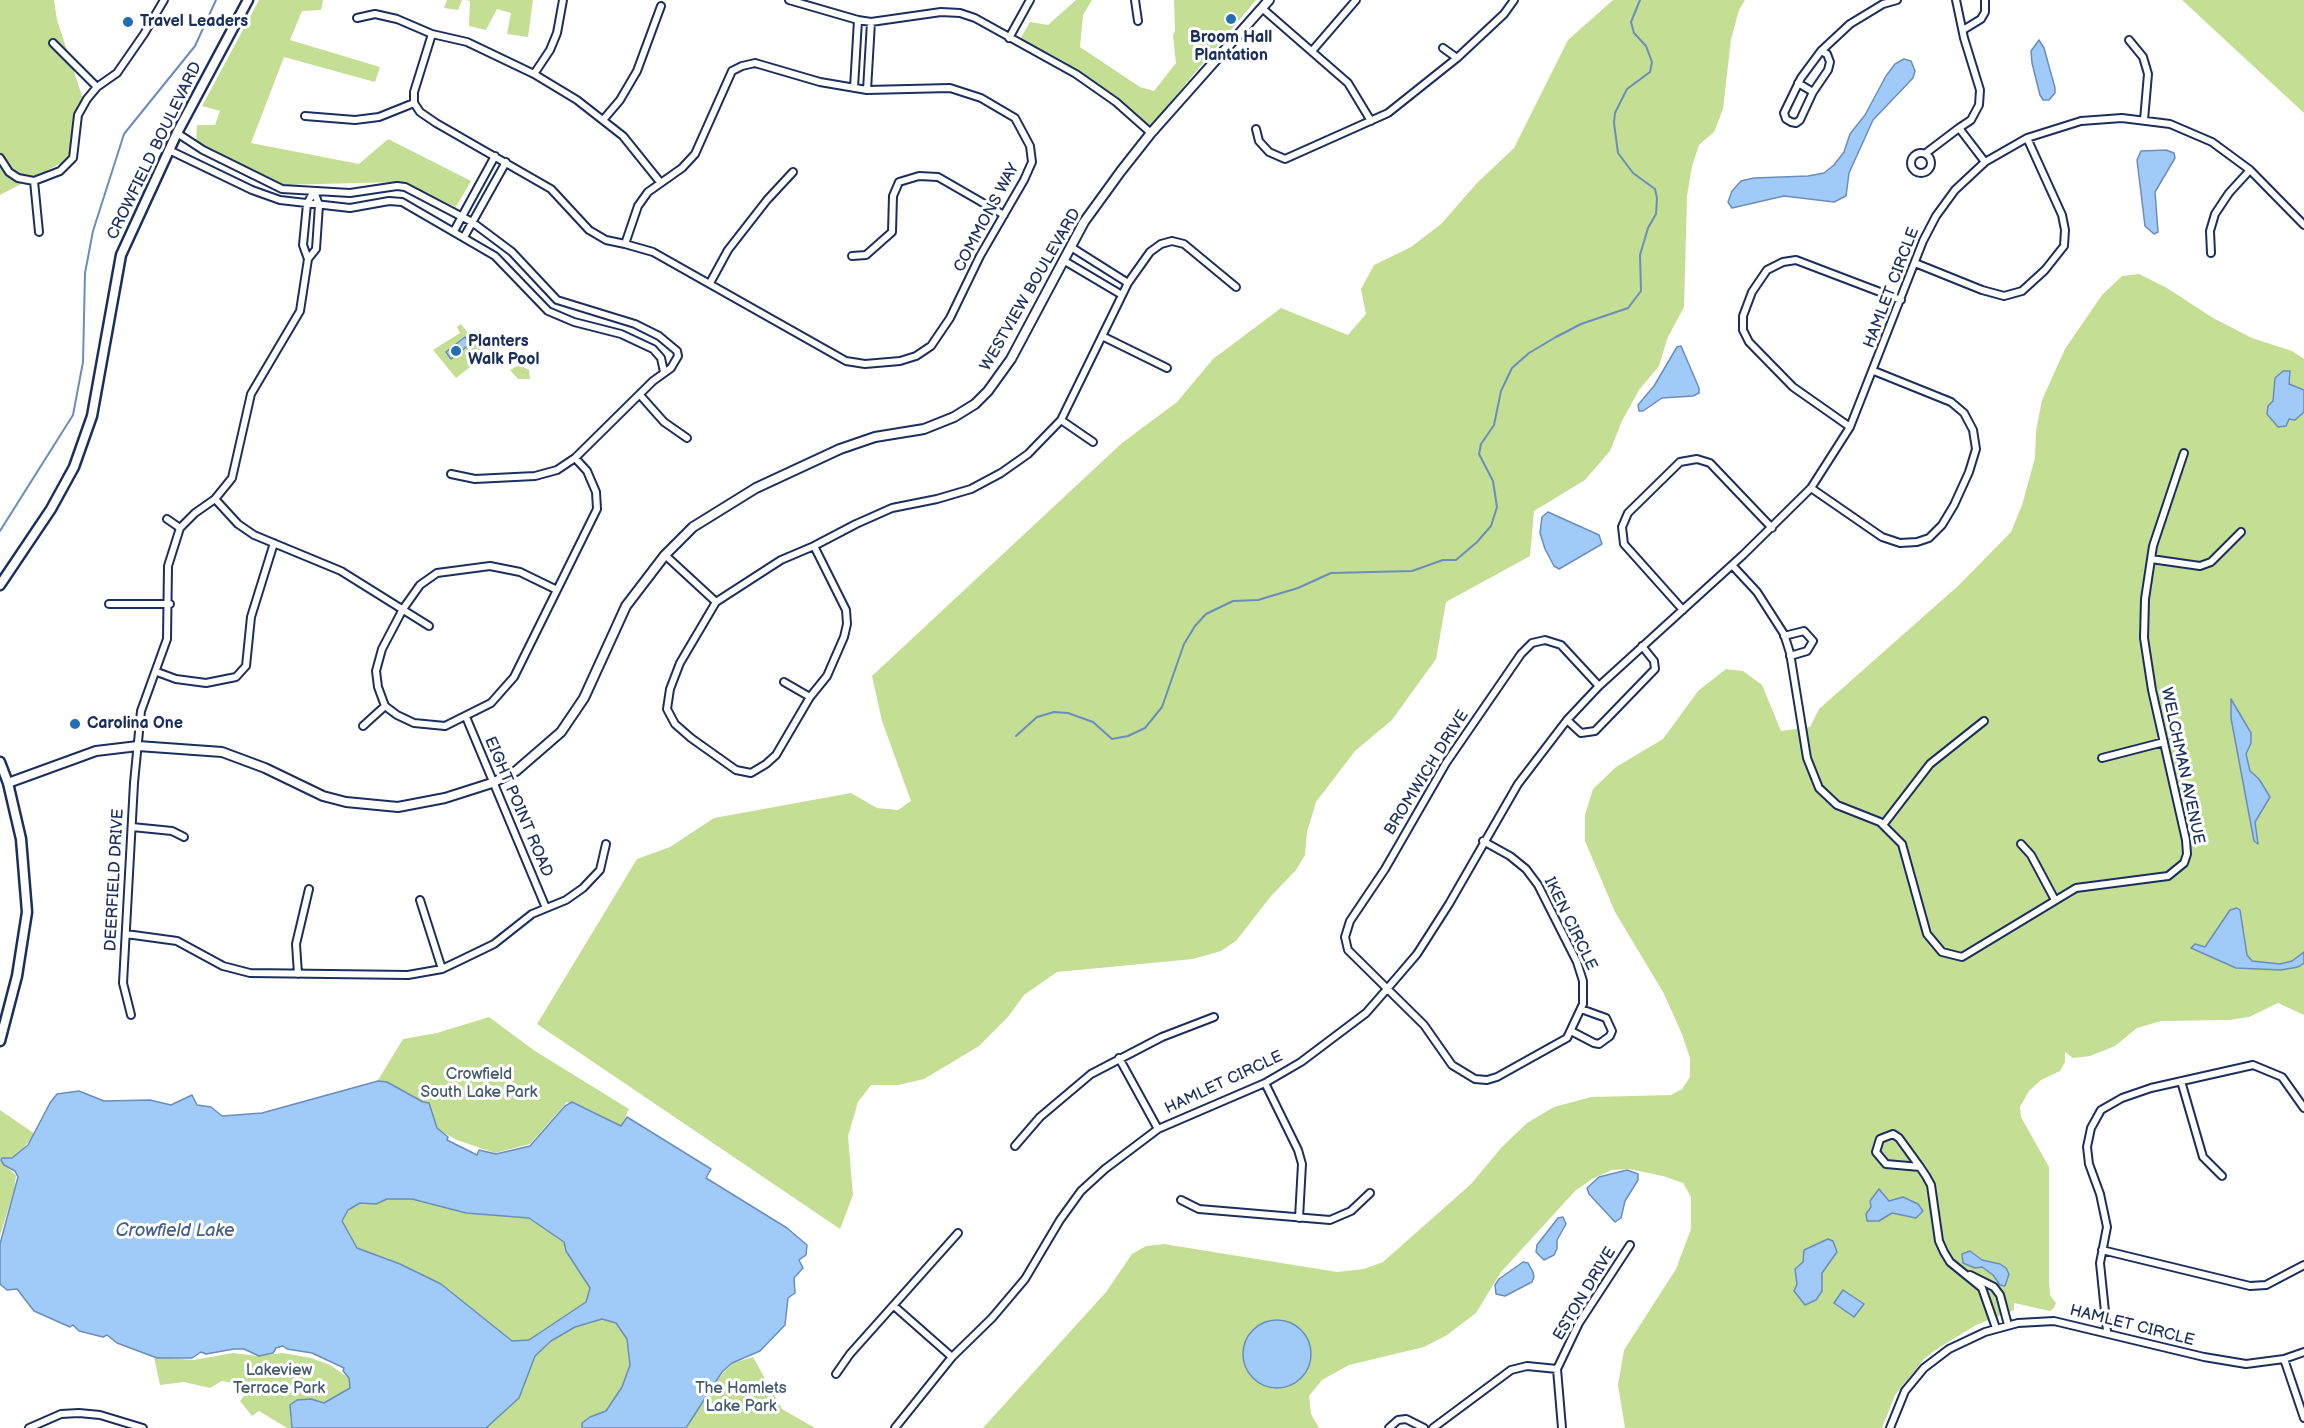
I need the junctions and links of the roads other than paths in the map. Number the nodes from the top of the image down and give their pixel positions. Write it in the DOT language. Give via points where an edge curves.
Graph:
graph roads {
  1 [pos="164,0"];
  2 [pos="248,0"];
  3 [pos="563,0"];
  4 [pos="789,0"];
  5 [pos="1030,0"];
  6 [pos="1136,0"];
  7 [pos="1269,0"];
  8 [pos="1356,0"];
  9 [pos="1514,0"];
  10 [pos="1897,0"];
  11 [pos="1956,0"];
  12 [pos="1984,0"];
  13 [pos="661,6"];
  14 [pos="1263,9"];
  15 [pos="357,18"];
  16 [pos="858,21"];
  17 [pos="1137,21"];
  18 [pos="871,22"];
  19 [pos="1964,30"];
  20 [pos="432,34"];
  21 [pos="1009,38"];
  22 [pos="2129,40"];
  23 [pos="53,43"];
  24 [pos="1443,48"];
  25 [pos="1312,51"];
  26 [pos="1821,51"];
  27 [pos="1457,58"];
  28 [pos="534,74"];
  29 [pos="1798,82"];
  30 [pos="97,87"];
  31 [pos="854,88"];
  32 [pos="867,90"];
  33 [pos="1813,92"];
  34 [pos="414,103"];
  35 [pos="305,116"];
  36 [pos="603,120"];
  37 [pos="2144,120"];
  38 [pos="1371,121"];
  39 [pos="1959,128"];
  40 [pos="1256,129"];
  41 [pos="177,133"];
  42 [pos="1151,133"];
  43 [pos="2027,138"];
  44 [pos="169,150"];
  45 [pos="1926,153"];
  46 [pos="495,156"];
  47 [pos="0,158"];
  48 [pos="506,162"];
  49 [pos="1985,162"];
  50 [pos="2250,170"];
  51 [pos="793,172"];
  52 [pos="34,181"];
  53 [pos="660,182"];
  54 [pos="314,191"];
  55 [pos="307,204"];
  56 [pos="319,205"];
  57 [pos="1004,215"];
  58 [pos="461,217"];
  59 [pos="472,222"];
  60 [pos="2304,225"];
  61 [pos="454,231"];
  62 [pos="39,232"];
  63 [pos="464,237"];
  64 [pos="625,244"];
  65 [pos="1071,248"];
  66 [pos="2211,254"];
  67 [pos="852,256"];
  68 [pos="308,259"];
  69 [pos="1063,260"];
  70 [pos="1915,263"];
  71 [pos="527,268"];
  72 [pos="517,279"];
  73 [pos="710,283"];
  74 [pos="1128,283"];
  75 [pos="1236,287"];
  76 [pos="548,291"];
  77 [pos="1122,295"];
  78 [pos="1901,300"];
  79 [pos="538,301"];
  80 [pos="1104,337"];
  81 [pos="1167,368"];
  82 [pos="1874,371"];
  83 [pos="664,372"];
  84 [pos="640,395"];
  85 [pos="1061,420"];
  86 [pos="1850,427"];
  87 [pos="687,438"];
  88 [pos="1094,442"];
  89 [pos="2184,453"];
  90 [pos="575,458"];
  91 [pos="452,474"];
  92 [pos="1811,488"];
  93 [pos="215,499"];
  94 [pos="167,519"];
  95 [pos="180,528"];
  96 [pos="1772,528"];
  97 [pos="2241,532"];
  98 [pos="274,543"];
  99 [pos="814,546"];
  100 [pos="664,555"];
  101 [pos="2151,559"];
  102 [pos="1732,565"];
  103 [pos="0,585"];
  104 [pos="557,590"];
  105 [pos="716,602"];
  106 [pos="109,604"];
  107 [pos="170,604"];
  108 [pos="403,609"];
  109 [pos="1683,610"];
  110 [pos="429,626"];
  111 [pos="1784,636"];
  112 [pos="1642,646"];
  113 [pos="1790,656"];
  114 [pos="157,672"];
  115 [pos="784,682"];
  116 [pos="1599,686"];
  117 [pos="810,697"];
  118 [pos="385,706"];
  119 [pos="466,717"];
  120 [pos="1567,720"];
  121 [pos="1984,721"];
  122 [pos="363,726"];
  123 [pos="2164,742"];
  124 [pos="138,746"];
  125 [pos="2102,758"];
  126 [pos="0,762"];
  127 [pos="492,783"];
  128 [pos="4,785"];
  129 [pos="1883,825"];
  130 [pos="132,827"];
  131 [pos="184,837"];
  132 [pos="1483,841"];
  133 [pos="606,844"];
  134 [pos="2021,844"];
  135 [pos="309,889"];
  136 [pos="420,900"];
  137 [pos="2055,900"];
  138 [pos="546,908"];
  139 [pos="126,934"];
  140 [pos="442,969"];
  141 [pos="298,974"];
  142 [pos="1387,989"];
  143 [pos="1581,1008"];
  144 [pos="131,1015"];
  145 [pos="1214,1017"];
  146 [pos="1571,1031"];
  147 [pos="0,1041"];
  148 [pos="1119,1058"];
  149 [pos="2181,1081"];
  150 [pos="1265,1083"];
  151 [pos="2304,1108"];
  152 [pos="1158,1129"];
  153 [pos="1015,1146"];
  154 [pos="1920,1167"];
  155 [pos="2222,1176"];
  156 [pos="1370,1193"];
  157 [pos="1181,1200"];
  158 [pos="1299,1218"];
  159 [pos="958,1233"];
  160 [pos="1630,1245"];
  161 [pos="2102,1250"];
  162 [pos="2304,1265"];
  163 [pos="1967,1275"];
  164 [pos="894,1306"];
  165 [pos="2008,1325"];
  166 [pos="1996,1328"];
  167 [pos="2107,1331"];
  168 [pos="2304,1352"];
  169 [pos="952,1357"];
  170 [pos="2284,1359"];
  171 [pos="1557,1369"];
  172 [pos="836,1374"];
  173 [pos="2304,1418"];
  174 [pos="29,1428"];
  175 [pos="143,1428"];
  176 [pos="895,1428"];
  177 [pos="1389,1428"];
  178 [pos="1424,1428"];
  179 [pos="1433,1428"];
  180 [pos="1562,1428"];
  181 [pos="1890,1428"];
  1 -- 30 [label="street" via="117,73"];
  2 -- 41 [label="main road, CROWFIELD BOULEVARD"];
  3 -- 28 [label="street" via="557,33"];
  4 -- 16 [label="street"];
  5 -- 21 [label="street"];
  6 -- 17 [label="street"];
  7 -- 14 [label="street, WESTVIEW BOULEVARD"];
  8 -- 25 [label="street"];
  9 -- 27 [label="street"];
  10 -- 26 [label="street" via="1850,24"];
  11 -- 19 [label="street"];
  12 -- 19 [label="street" via="1981,19"];
  13 -- 36 [label="street" via="637,71"];
  14 -- 25 [label="street"];
  14 -- 42 [label="street, WESTVIEW BOULEVARD"];
  15 -- 20 [label="street" via="375,14"];
  16 -- 18 [label="street"];
  16 -- 31 [label="street"];
  18 -- 21 [label="street" via="960,13"];
  18 -- 32 [label="street"];
  19 -- 39 [label="street" via="1980,90 1979,105 1971,120"];
  20 -- 28 [label="street" via="467,42"];
  20 -- 34 [label="street"];
  21 -- 42 [label="street" via="1076,74"];
  22 -- 37 [label="street" via="2144,57 2148,74"];
  23 -- 30 [label="street"];
  24 -- 27 [label="street"];
  25 -- 38 [label="street" via="1348,83"];
  26 -- 29 [label="street"];
  26 -- 33 [label="street" via="1830,62"];
  27 -- 38 [label="street" via="1405,102"];
  28 -- 36 [label="street"];
  29 -- 33 [label="street"];
  29 -- 33 [label="street" via="1784,113 1786,119 1796,123 1800,120"];
  30 -- 52 [label="street" via="78,115 73,158 60,171"];
  31 -- 32 [label="street, COMMONS WAY"];
  31 -- 53 [label="street, COMMONS WAY" via="755,63 742,66 732,71 695,154"];
  32 -- 57 [label="street, COMMONS WAY" via="950,88 981,98 1015,118 1030,146 1032,162"];
  34 -- 35 [label="street" via="379,117 355,120"];
  34 -- 46 [label="street, COMMONS WAY" via="436,123"];
  36 -- 53 [label="street" via="623,136"];
  37 -- 43 [label="street, HAMLET CIRCLE" via="2081,122"];
  37 -- 50 [label="street, HAMLET CIRCLE" via="2170,124 2212,142"];
  38 -- 40 [label="street" via="1285,159 1269,152 1259,141"];
  39 -- 45 [label="street"];
  39 -- 49 [label="street"];
  41 -- 44 [label="main road, CROWFIELD BOULEVARD"];
  41 -- 54 [label="street" via="270,184 282,189"];
  42 -- 65 [label="street, WESTVIEW BOULEVARD" via="1084,222"];
  43 -- 49 [label="street, HAMLET CIRCLE"];
  43 -- 70 [label="street" via="2065,230 2064,246 2044,270 2022,291 2004,296"];
  44 -- 55 [label="street" via="252,190"];
  44 -- 103 [label="main road, CROWFIELD BOULEVARD" via="121,255 92,416 74,467"];
  46 -- 48 [label="street, COMMONS WAY"];
  46 -- 58 [label="street"];
  47 -- 52 [label="street" via="9,172"];
  48 -- 59 [label="street"];
  48 -- 64 [label="street, COMMONS WAY" via="551,189 589,230 606,240"];
  49 -- 70 [label="street, HAMLET CIRCLE" via="1954,190 1936,216"];
  50 -- 60 [label="street, HAMLET CIRCLE"];
  50 -- 66 [label="street" via="2215,214 2210,231"];
  51 -- 73 [label="street" via="728,250"];
  52 -- 62 [label="street"];
  53 -- 64 [label="street, COMMONS WAY" via="638,206"];
  54 -- 55 [label="street"];
  54 -- 56 [label="street"];
  54 -- 58 [label="street" via="350,193 397,186"];
  55 -- 56 [label="street"];
  55 -- 68 [label="street" via="303,245"];
  56 -- 61 [label="street" via="350,208 396,201"];
  56 -- 68 [label="street" via="316,249"];
  57 -- 67 [label="street" via="938,177 919,176 899,182 893,196 892,232 866,255"];
  57 -- 73 [label="street, COMMONS WAY" via="931,346 900,361 865,364 839,358"];
  58 -- 59 [label="street"];
  58 -- 61 [label="street"];
  59 -- 63 [label="street"];
  59 -- 71 [label="street"];
  61 -- 63 [label="street"];
  63 -- 72 [label="street" via="495,256"];
  64 -- 73 [label="street, COMMONS WAY" via="653,252"];
  65 -- 69 [label="street, WESTVIEW BOULEVARD"];
  65 -- 74 [label="street"];
  68 -- 93 [label="street" via="300,311 251,394 232,478"];
  69 -- 77 [label="street"];
  69 -- 100 [label="street, WESTVIEW BOULEVARD" via="1011,359 975,404 924,429 875,437 840,449 756,488 693,527"];
  70 -- 78 [label="street, HAMLET CIRCLE"];
  71 -- 72 [label="street"];
  71 -- 76 [label="street"];
  72 -- 79 [label="street"];
  74 -- 75 [label="street" via="1150,252 1172,241 1184,244"];
  74 -- 77 [label="street"];
  76 -- 79 [label="street"];
  76 -- 83 [label="street" via="562,302 635,324 666,341 678,356 672,368"];
  77 -- 80 [label="street"];
  78 -- 82 [label="street, HAMLET CIRCLE"];
  78 -- 86 [label="street" via="1796,260 1783,261 1767,270 1752,292 1743,316 1743,330 1749,342 1793,387"];
  79 -- 83 [label="street" via="555,316 635,339 659,354"];
  80 -- 81 [label="street"];
  80 -- 85 [label="street"];
  82 -- 86 [label="street, HAMLET CIRCLE"];
  82 -- 92 [label="street" via="1951,402 1964,413 1976,449 1954,505 1929,538 1900,543 1882,537"];
  83 -- 84 [label="street"];
  84 -- 87 [label="street" via="664,422"];
  84 -- 90 [label="street"];
  85 -- 88 [label="street"];
  85 -- 99 [label="street" via="1028,453 971,489 892,508"];
  86 -- 92 [label="street, HAMLET CIRCLE"];
  89 -- 101 [label="street, WELCHMAN AVENUE"];
  90 -- 91 [label="street" via="557,470 535,476 476,479"];
  90 -- 104 [label="street" via="587,471 596,492 597,509"];
  92 -- 96 [label="street, HAMLET CIRCLE"];
  93 -- 95 [label="street"];
  93 -- 98 [label="street" via="254,536"];
  94 -- 95 [label="street"];
  95 -- 107 [label="street, DEERFIELD DRIVE" via="168,566"];
  96 -- 102 [label="street, HAMLET CIRCLE"];
  96 -- 109 [label="street" via="1710,463 1697,459 1680,462 1628,513 1622,527 1624,544"];
  97 -- 101 [label="street" via="2211,562 2200,566"];
  98 -- 108 [label="street" via="341,571"];
  98 -- 114 [label="street" via="251,617 246,666 236,677 206,683"];
  99 -- 105 [label="street" via="781,560"];
  99 -- 117 [label="street" via="846,610 847,624 827,676"];
  100 -- 105 [label="street"];
  100 -- 127 [label="street, WESTVIEW BOULEVARD" via="626,606 584,698 561,732 516,771"];
  101 -- 123 [label="street, WELCHMAN AVENUE" via="2144,638"];
  102 -- 109 [label="street, HAMLET CIRCLE"];
  102 -- 111 [label="street, WELCHMAN AVENUE" via="1757,592"];
  104 -- 108 [label="street" via="520,572 490,566 437,573 420,585"];
  104 -- 119 [label="street" via="514,677 491,703"];
  105 -- 117 [label="street" via="680,663 670,689 667,709 675,724 728,765 751,772 776,755"];
  106 -- 107 [label="street"];
  107 -- 114 [label="street, DEERFIELD DRIVE" via="167,639"];
  108 -- 110 [label="street"];
  108 -- 118 [label="street" via="376,671"];
  109 -- 112 [label="street, HAMLET CIRCLE"];
  111 -- 113 [label="street, WELCHMAN AVENUE"];
  111 -- 113 [label="street" via="1804,631 1813,641 1808,651"];
  112 -- 116 [label="street, HAMLET CIRCLE"];
  112 -- 120 [label="street" via="1654,661 1655,669 1595,731 1581,733"];
  113 -- 129 [label="street, WELCHMAN AVENUE" via="1812,776 1837,805"];
  114 -- 124 [label="street, DEERFIELD DRIVE" via="141,711"];
  115 -- 117 [label="street"];
  116 -- 120 [label="street, HAMLET CIRCLE"];
  116 -- 142 [label="street, BROMWICH DRIVE" via="1561,645 1545,640 1532,643 1521,654 1483,707 1350,921 1348,950"];
  118 -- 119 [label="street" via="414,723 430,726 445,726"];
  118 -- 122 [label="street"];
  119 -- 127 [label="street, EIGHT POINT ROAD"];
  120 -- 132 [label="street, HAMLET CIRCLE" via="1518,784"];
  121 -- 129 [label="street" via="1929,764"];
  123 -- 125 [label="street"];
  123 -- 137 [label="street, WELCHMAN AVENUE" via="2187,840 2184,863 2168,876 2076,888"];
  124 -- 127 [label="street, WESTVIEW BOULEVARD" via="222,752 323,796 368,805 420,804"];
  124 -- 128 [label="street, WESTVIEW BOULEVARD" via="96,751"];
  124 -- 130 [label="street, DEERFIELD DRIVE"];
  126 -- 128 [label="main road"];
  127 -- 138 [label="street, EIGHT POINT ROAD"];
  128 -- 147 [label="main road" via="21,839 27,912 17,976"];
  129 -- 137 [label="street, WELCHMAN AVENUE" via="1902,844 1927,934 1942,952 1962,957"];
  130 -- 131 [label="street" via="172,831"];
  130 -- 139 [label="street, DEERFIELD DRIVE"];
  132 -- 142 [label="street, HAMLET CIRCLE" via="1424,944"];
  132 -- 143 [label="street, IKEN CIRCLE" via="1526,869 1538,885 1577,963 1582,981"];
  133 -- 138 [label="street" via="600,870 566,900"];
  134 -- 137 [label="street"];
  135 -- 141 [label="street" via="296,944"];
  136 -- 140 [label="street"];
  138 -- 140 [label="street" via="494,944"];
  139 -- 141 [label="street" via="177,941 223,966 249,973"];
  139 -- 144 [label="street, DEERFIELD DRIVE" via="123,983"];
  140 -- 141 [label="street" via="408,975"];
  142 -- 146 [label="street, IKEN CIRCLE" via="1424,1025 1452,1065 1475,1079 1497,1077 1567,1038"];
  142 -- 150 [label="street, HAMLET CIRCLE" via="1366,1013 1332,1040"];
  143 -- 146 [label="street, IKEN CIRCLE"];
  143 -- 146 [label="street" via="1606,1018 1612,1031 1610,1036 1599,1044"];
  145 -- 148 [label="street" via="1162,1036"];
  148 -- 152 [label="street"];
  148 -- 153 [label="street" via="1066,1093"];
  149 -- 151 [label="street" via="2253,1065 2282,1077"];
  149 -- 155 [label="street" via="2203,1157"];
  149 -- 161 [label="street" via="2122,1098 2101,1110 2091,1128 2088,1164 2107,1227"];
  150 -- 152 [label="street, HAMLET CIRCLE"];
  150 -- 158 [label="street" via="1302,1164"];
  152 -- 169 [label="street, HAMLET CIRCLE" via="1128,1149 1081,1191 1025,1279"];
  154 -- 154 [label="street" via="1893,1134 1876,1145 1876,1152 1886,1164"];
  154 -- 163 [label="street" via="1931,1185 1939,1241 1950,1262"];
  156 -- 158 [label="street" via="1341,1218"];
  157 -- 158 [label="street" via="1198,1209"];
  159 -- 164 [label="street"];
  160 -- 171 [label="street, ESTON DRIVE" via="1579,1323"];
  161 -- 162 [label="street" via="2250,1286 2266,1284"];
  161 -- 167 [label="street"];
  163 -- 165 [label="street" via="1994,1287"];
  163 -- 166 [label="street" via="1982,1288"];
  164 -- 169 [label="street"];
  164 -- 172 [label="street"];
  165 -- 166 [label="street, HAMLET CIRCLE"];
  165 -- 167 [label="street, HAMLET CIRCLE" via="2054,1321"];
  166 -- 181 [label="street, HAMLET CIRCLE" via="1949,1349 1924,1368 1905,1391"];
  167 -- 170 [label="street, HAMLET CIRCLE" via="2246,1364"];
  168 -- 170 [label="street, HAMLET CIRCLE"];
  169 -- 176 [label="street, HAMLET CIRCLE"];
  170 -- 173 [label="street"];
  171 -- 179 [label="street" via="1527,1366 1511,1370"];
  171 -- 180 [label="street"];
  174 -- 175 [label="street" via="61,1414 79,1413"];
  177 -- 178 [label="street" via="1406,1419"];
}
